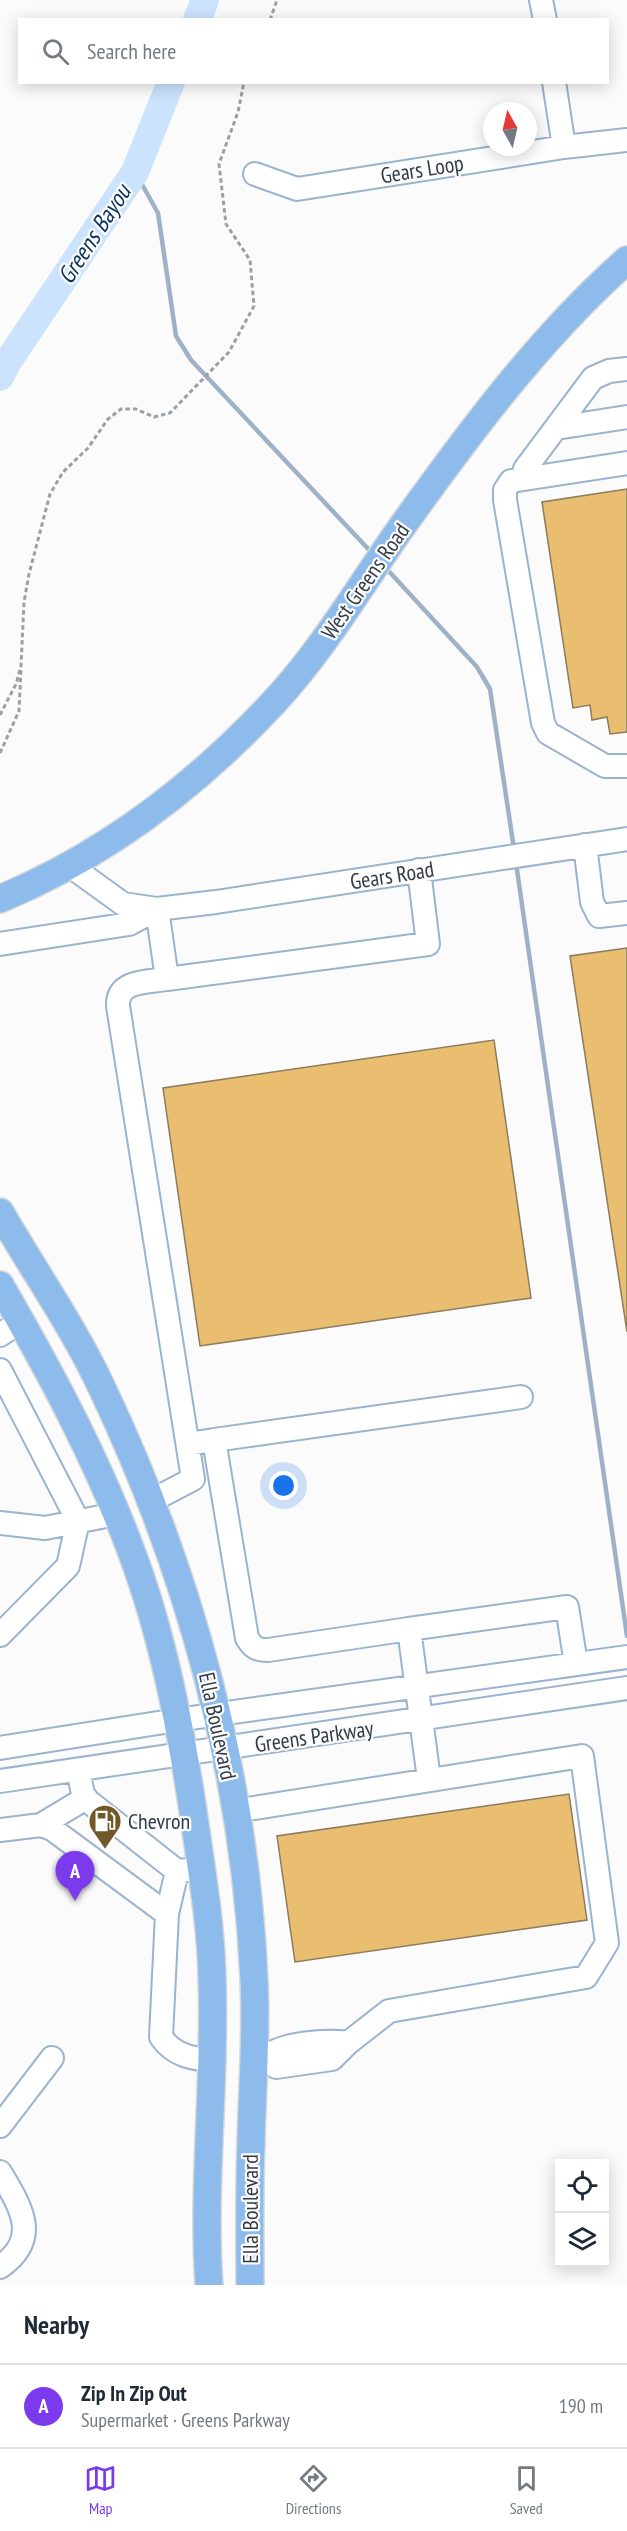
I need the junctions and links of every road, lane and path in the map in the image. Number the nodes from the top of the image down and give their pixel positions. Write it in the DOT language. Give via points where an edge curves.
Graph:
graph roads {
  1 [pos="277,0"];
  2 [pos="542,0"];
  3 [pos="271,18"];
  4 [pos="544,18"];
  5 [pos="244,84"];
  6 [pos="554,84"];
  7 [pos="627,140"];
  8 [pos="564,147"];
  9 [pos="255,174"];
  10 [pos="627,260"];
  11 [pos="627,369"];
  12 [pos="627,417"];
  13 [pos="556,428"];
  14 [pos="627,463"];
  15 [pos="522,479"];
  16 [pos="21,666"];
  17 [pos="0,715"];
  18 [pos="0,753"];
  19 [pos="627,765"];
  20 [pos="627,839"];
  21 [pos="585,845"];
  22 [pos="69,865"];
  23 [pos="419,870"];
  24 [pos="0,898"];
  25 [pos="157,909"];
  26 [pos="627,913"];
  27 [pos="0,944"];
  28 [pos="167,979"];
  29 [pos="0,1212"];
  30 [pos="0,1285"];
  31 [pos="55,1301"];
  32 [pos="10,1328"];
  33 [pos="0,1370"];
  34 [pos="521,1397"];
  35 [pos="214,1440"];
  36 [pos="188,1444"];
  37 [pos="151,1502"];
  38 [pos="116,1514"];
  39 [pos="78,1521"];
  40 [pos="0,1523"];
  41 [pos="409,1629"];
  42 [pos="0,1635"];
  43 [pos="616,1658"];
  44 [pos="576,1664"];
  45 [pos="417,1687"];
  46 [pos="620,1690"];
  47 [pos="218,1714"];
  48 [pos="177,1720"];
  49 [pos="422,1720"];
  50 [pos="0,1748"];
  51 [pos="225,1750"];
  52 [pos="185,1755"];
  53 [pos="78,1770"];
  54 [pos="429,1779"];
  55 [pos="0,1781"];
  56 [pos="86,1797"];
  57 [pos="235,1811"];
  58 [pos="41,1825"];
  59 [pos="0,1830"];
  60 [pos="189,1870"];
  61 [pos="167,1914"];
  62 [pos="52,2058"];
  63 [pos="260,2058"];
  64 [pos="214,2060"];
  65 [pos="0,2126"];
  66 [pos="0,2172"];
  67 [pos="0,2267"];
  68 [pos="209,2285"];
  69 [pos="250,2285"];
  1 -- 3 [label="path"];
  2 -- 4 [label="street"];
  5 -- 16 [label="path" via="219,164 226,224 250,260 254,306 229,352 170,413 154,417 136,409 121,409 63,472 50,494 29,574"];
  6 -- 8 [label="street"];
  7 -- 8 [label="street, Gears Loop"];
  8 -- 9 [label="street, Gears Loop" via="297,189"];
  10 -- 22 [label="main road, West Greens Road" via="519,372 401,529 333,630 276,700 185,787 127,831"];
  11 -- 13 [label="street" via="593,378"];
  12 -- 13 [label="street"];
  13 -- 15 [label="street" via="525,469"];
  14 -- 15 [label="street"];
  15 -- 19 [label="street" via="511,481 505,490 505,500 543,723 548,733 605,766"];
  16 -- 17 [label="path"];
  16 -- 18 [label="path" via="19,711"];
  20 -- 21 [label="street, Gears Road"];
  21 -- 23 [label="street, Gears Road"];
  21 -- 26 [label="street" via="592,902 598,916"];
  22 -- 24 [label="main road"];
  22 -- 25 [label="street, Gears Road" via="123,904"];
  23 -- 25 [label="street, Gears Road"];
  23 -- 28 [label="street" via="428,944"];
  25 -- 27 [label="street, Gears Road" via="129,924"];
  25 -- 28 [label="street"];
  28 -- 36 [label="street" via="130,985 118,997"];
  29 -- 31 [label="main road, Ella Boulevard"];
  30 -- 32 [label="main road, Ella Boulevard"];
  31 -- 32 [label="main road"];
  31 -- 37 [label="main road, Ella Boulevard" via="102,1387"];
  32 -- 38 [label="main road, Ella Boulevard" via="66,1407"];
  33 -- 39 [label="street"];
  34 -- 35 [label="street"];
  35 -- 36 [label="street"];
  35 -- 41 [label="street" via="247,1638 252,1646 268,1650"];
  36 -- 37 [label="street" via="193,1479"];
  37 -- 38 [label="main road"];
  37 -- 47 [label="main road, Ella Boulevard" via="201,1646"];
  38 -- 39 [label="street"];
  38 -- 48 [label="main road, Ella Boulevard" via="156,1628"];
  39 -- 40 [label="street" via="45,1528"];
  39 -- 42 [label="street" via="68,1566"];
  41 -- 44 [label="street" via="567,1607"];
  41 -- 45 [label="street"];
  43 -- 44 [label="street, Greens Parkway"];
  44 -- 45 [label="street, Greens Parkway"];
  45 -- 47 [label="street, Greens Parkway"];
  45 -- 49 [label="street"];
  46 -- 49 [label="street, Greens Parkway"];
  47 -- 48 [label="street, Greens Parkway"];
  47 -- 51 [label="main road, Ella Boulevard"];
  48 -- 50 [label="street, Greens Parkway"];
  48 -- 52 [label="main road, Ella Boulevard"];
  49 -- 51 [label="street, Greens Parkway"];
  49 -- 54 [label="street"];
  51 -- 52 [label="street, Greens Parkway"];
  51 -- 57 [label="main road, Ella Boulevard"];
  52 -- 53 [label="street, Greens Parkway"];
  52 -- 60 [label="main road, Ella Boulevard"];
  53 -- 55 [label="street, Greens Parkway"];
  53 -- 56 [label="street"];
  54 -- 57 [label="street"];
  54 -- 63 [label="street" via="582,1756 607,1943 586,1977 388,2011 332,2059 276,2067"];
  56 -- 58 [label="street"];
  56 -- 60 [label="street" via="112,1822"];
  57 -- 63 [label="main road, Ella Boulevard" via="249,1918"];
  58 -- 59 [label="street"];
  58 -- 61 [label="street" via="52,1829"];
  60 -- 61 [label="street"];
  60 -- 64 [label="main road, Ella Boulevard" via="212,1975"];
  61 -- 64 [label="street" via="161,2037 179,2054"];
  62 -- 65 [label="street"];
  63 -- 64 [label="main road"];
  63 -- 69 [label="main road, Ella Boulevard" via="250,2143"];
  64 -- 68 [label="main road, Ella Boulevard" via="208,2191"];
  66 -- 67 [label="street" via="23,2215 25,2231 14,2256"];
}
